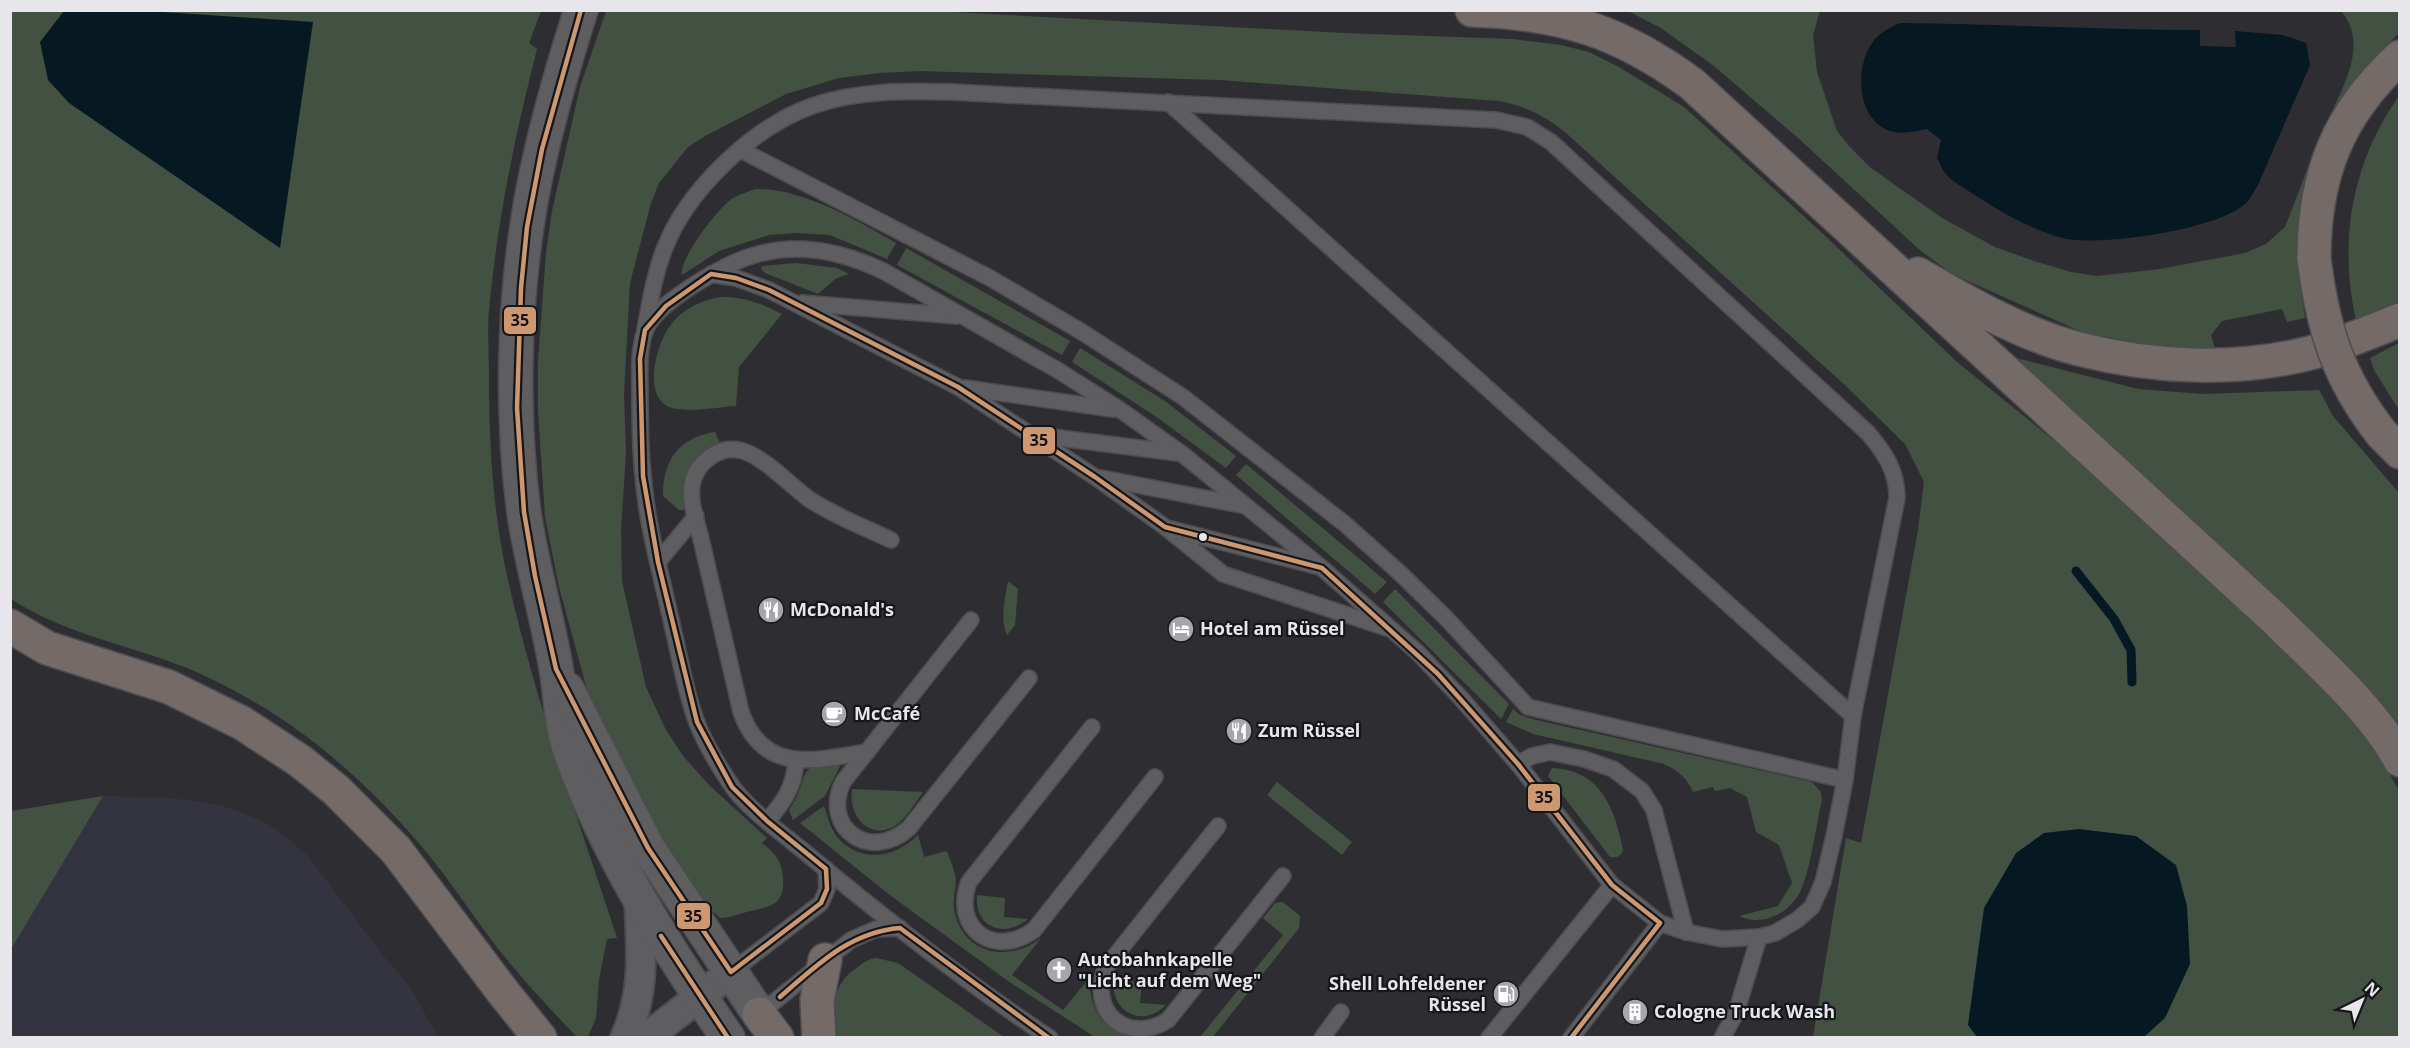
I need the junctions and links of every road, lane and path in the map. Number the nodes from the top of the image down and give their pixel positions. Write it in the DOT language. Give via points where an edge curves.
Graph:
graph roads {
  1 [pos="581,10"];
  2 [pos="1472,10"];
  3 [pos="2400,57"];
  4 [pos="1168,102"];
  5 [pos="741,150"];
  6 [pos="1862,241"];
  7 [pos="711,274"];
  8 [pos="795,302"];
  9 [pos="963,317"];
  10 [pos="2400,320"];
  11 [pos="645,330"];
  12 [pos="958,387"];
  13 [pos="1119,409"];
  14 [pos="1030,434"];
  15 [pos="2391,443"];
  16 [pos="1181,453"];
  17 [pos="1095,477"];
  18 [pos="1249,506"];
  19 [pos="696,516"];
  20 [pos="1165,527"];
  21 [pos="891,540"];
  22 [pos="658,562"];
  23 [pos="1322,568"];
  24 [pos="971,620"];
  25 [pos="10,626"];
  26 [pos="1392,630"];
  27 [pos="10,647"];
  28 [pos="48,648"];
  29 [pos="556,669"];
  30 [pos="1029,678"];
  31 [pos="1853,716"];
  32 [pos="1092,727"];
  33 [pos="867,752"];
  34 [pos="2400,760"];
  35 [pos="796,761"];
  36 [pos="1518,764"];
  37 [pos="1155,777"];
  38 [pos="1845,780"];
  39 [pos="767,821"];
  40 [pos="1218,826"];
  41 [pos="826,869"];
  42 [pos="1283,876"];
  43 [pos="1612,885"];
  44 [pos="639,899"];
  45 [pos="1659,923"];
  46 [pos="900,928"];
  47 [pos="1686,932"];
  48 [pos="1759,937"];
  49 [pos="825,960"];
  50 [pos="731,972"];
  51 [pos="699,996"];
  52 [pos="1341,1012"];
  53 [pos="768,1026"];
  54 [pos="540,1038"];
  55 [pos="625,1038"];
  56 [pos="646,1038"];
  57 [pos="728,1038"];
  58 [pos="819,1038"];
  59 [pos="1050,1038"];
  60 [pos="1322,1038"];
  61 [pos="1489,1038"];
  62 [pos="1571,1038"];
  63 [pos="1722,1038"];
  1 -- 29 [label="street" via="542,148 526,227 517,353 524,512"];
  2 -- 6 [label="highway" via="1573,23 1641,49 1692,84"];
  3 -- 15 [label="highway, bridge" via="2370,89 2333,145 2317,203 2314,259 2335,356 2363,411"];
  4 -- 5 [label="lane" via="889,91 813,106 791,115"];
  4 -- 31 [label="lane"];
  4 -- 31 [label="lane" via="1496,120 1527,127 1551,142 1868,434 1887,457 1897,485 1897,498"];
  5 -- 11 [label="lane" via="692,200 672,232 652,288"];
  5 -- 38 [label="lane" via="990,278 1183,397 1328,510 1385,560 1447,619 1528,707"];
  6 -- 10 [label="highway" via="1995,315 2078,349 2115,357 2186,364 2250,363 2313,352"];
  6 -- 34 [label="highway" via="2275,619 2337,681 2389,740"];
  7 -- 8 [label="lane" via="750,282"];
  7 -- 9 [label="lane" via="749,256 770,252 792,249 838,253 885,272"];
  7 -- 11 [label="lane" via="666,306"];
  8 -- 9 [label="lane"];
  8 -- 12 [label="lane"];
  9 -- 13 [label="lane"];
  11 -- 22 [label="lane" via="640,358 643,476"];
  12 -- 13 [label="lane"];
  12 -- 14 [label="lane"];
  13 -- 16 [label="lane"];
  14 -- 16 [label="lane"];
  14 -- 17 [label="lane"];
  16 -- 18 [label="lane"];
  17 -- 18 [label="lane"];
  17 -- 20 [label="lane"];
  18 -- 23 [label="lane"];
  19 -- 21 [label="lane" via="692,486 698,469 719,452 742,451 822,508"];
  19 -- 22 [label="lane"];
  19 -- 35 [label="lane" via="745,722 764,745"];
  20 -- 23 [label="lane"];
  20 -- 26 [label="lane" via="1223,574"];
  22 -- 39 [label="lane" via="697,722 732,787"];
  23 -- 26 [label="lane"];
  24 -- 33 [label="lane"];
  25 -- 28 [label="highway"];
  26 -- 36 [label="lane" via="1438,674"];
  27 -- 28 [label="highway"];
  28 -- 54 [label="highway" via="169,687 242,723 300,761 364,816 396,850"];
  29 -- 44 [label="street" via="569,746 598,818"];
  29 -- 50 [label="street" via="648,848"];
  30 -- 33 [label="lane" via="909,828 886,842 867,841 849,832 837,808 837,794 843,782"];
  31 -- 38 [label="lane"];
  32 -- 37 [label="lane" via="969,882 963,908 975,931 998,942 1011,942 1034,930"];
  33 -- 35 [label="lane"];
  35 -- 39 [label="lane" via="788,795"];
  36 -- 43 [label="lane"];
  36 -- 47 [label="lane" via="1541,753 1565,754 1599,762 1642,791 1654,810"];
  38 -- 48 [label="lane" via="1817,899 1788,926"];
  39 -- 41 [label="lane"];
  40 -- 42 [label="lane" via="1101,978 1103,1004 1120,1024 1144,1029 1168,1020"];
  41 -- 46 [label="lane"];
  41 -- 50 [label="lane" via="827,889 821,903"];
  43 -- 45 [label="lane"];
  43 -- 61 [label="lane"];
  44 -- 51 [label="street"];
  44 -- 55 [label="street" via="642,982"];
  45 -- 47 [label="lane"];
  45 -- 62 [label="lane"];
  46 -- 49 [label="lane" via="862,934"];
  46 -- 59 [label="lane"];
  47 -- 48 [label="lane" via="1722,939"];
  48 -- 63 [label="lane" via="1736,1013"];
  49 -- 53 [label="lane"];
  49 -- 58 [label="highway" via="818,1000"];
  50 -- 51 [label="street"];
  50 -- 53 [label="street"];
  51 -- 56 [label="street"];
  51 -- 57 [label="street"];
  52 -- 60 [label="lane"];
  53 -- 57 [label="street"];
}
